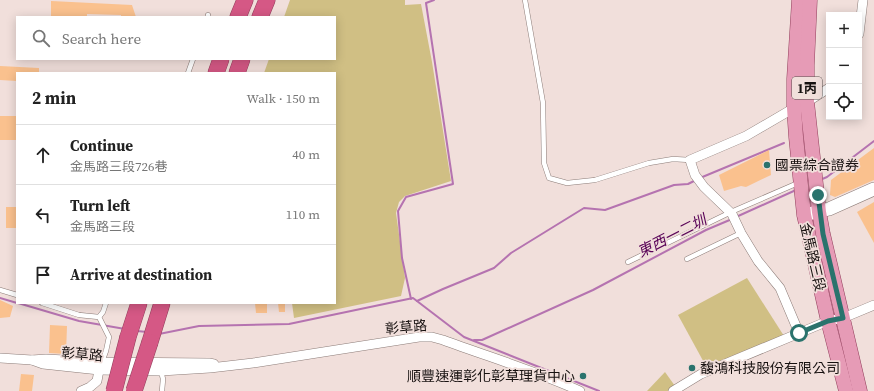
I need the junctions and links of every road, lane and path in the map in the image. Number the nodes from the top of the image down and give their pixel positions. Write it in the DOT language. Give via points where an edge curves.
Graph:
graph roads {
  1 [pos="245,0"];
  2 [pos="267,0"];
  3 [pos="525,0"];
  4 [pos="799,0"];
  5 [pos="810,0"];
  6 [pos="864,0"];
  7 [pos="862,14"];
  8 [pos="238,16"];
  9 [pos="260,16"];
  10 [pos="193,60"];
  11 [pos="221,60"];
  12 [pos="242,60"];
  13 [pos="188,72"];
  14 [pos="216,72"];
  15 [pos="237,72"];
  16 [pos="826,90"];
  17 [pos="807,102"];
  18 [pos="794,108"];
  19 [pos="690,160"];
  20 [pos="800,182"];
  21 [pos="874,189"];
  22 [pos="819,212"];
  23 [pos="804,215"];
  24 [pos="733,216"];
  25 [pos="741,233"];
  26 [pos="687,260"];
  27 [pos="628,262"];
  28 [pos="0,290"];
  29 [pos="16,296"];
  30 [pos="45,304"];
  31 [pos="106,304"];
  32 [pos="138,304"];
  33 [pos="162,304"];
  34 [pos="874,305"];
  35 [pos="100,318"];
  36 [pos="843,318"];
  37 [pos="828,321"];
  38 [pos="799,333"];
  39 [pos="0,358"];
  40 [pos="100,366"];
  41 [pos="226,366"];
  42 [pos="161,371"];
  43 [pos="81,391"];
  44 [pos="114,391"];
  45 [pos="134,391"];
  46 [pos="162,391"];
  47 [pos="580,391"];
  48 [pos="673,391"];
  49 [pos="846,391"];
  50 [pos="860,391"];
  1 -- 8 [label="highway"];
  2 -- 9 [label="highway"];
  3 -- 19 [label="lane" via="543,103 544,163 549,178 568,183 595,180 649,163 673,159"];
  4 -- 18 [label="main road, 金馬路三段 / 1丙"];
  5 -- 17 [label="main road, 金馬路三段 / 1丙"];
  6 -- 7 [label="street"];
  10 -- 13 [label="lane"];
  11 -- 14 [label="highway"];
  12 -- 15 [label="highway"];
  16 -- 17 [label="street"];
  17 -- 18 [label="street"];
  17 -- 22 [label="main road, 金馬路三段 / 1丙"];
  18 -- 19 [label="street" via="746,136"];
  18 -- 20 [label="main road, 金馬路三段 / 1丙"];
  19 -- 24 [label="street" via="701,184"];
  20 -- 23 [label="main road, 金馬路三段 / 1丙"];
  20 -- 24 [label="lane"];
  21 -- 22 [label="street"];
  22 -- 23 [label="street"];
  22 -- 36 [label="main road, 金馬路三段 / 1丙"];
  23 -- 37 [label="main road, 金馬路三段 / 1丙"];
  24 -- 25 [label="street"];
  24 -- 27 [label="lane"];
  25 -- 26 [label="lane"];
  25 -- 38 [label="street" via="758,261 780,288"];
  28 -- 29 [label="lane"];
  30 -- 35 [label="lane" via="79,315"];
  31 -- 35 [label="lane"];
  32 -- 44 [label="highway, bridge"];
  33 -- 45 [label="highway, bridge"];
  34 -- 36 [label="street"];
  35 -- 40 [label="lane" via="109,337"];
  36 -- 37 [label="street"];
  36 -- 50 [label="main road, 金馬路三段 / 1丙"];
  37 -- 38 [label="street"];
  37 -- 49 [label="main road, 金馬路三段 / 1丙"];
  38 -- 48 [label="street" via="701,374"];
  39 -- 40 [label="street, 彰草路" via="32,360 43,364"];
  40 -- 41 [label="street, 彰草路" via="209,363"];
  40 -- 42 [label="street, 彰草路"];
  40 -- 43 [label="street" via="97,381 90,388"];
  41 -- 42 [label="street, 彰草路"];
  41 -- 47 [label="street, 彰草路" via="432,337"];
  42 -- 46 [label="lane"];
}
